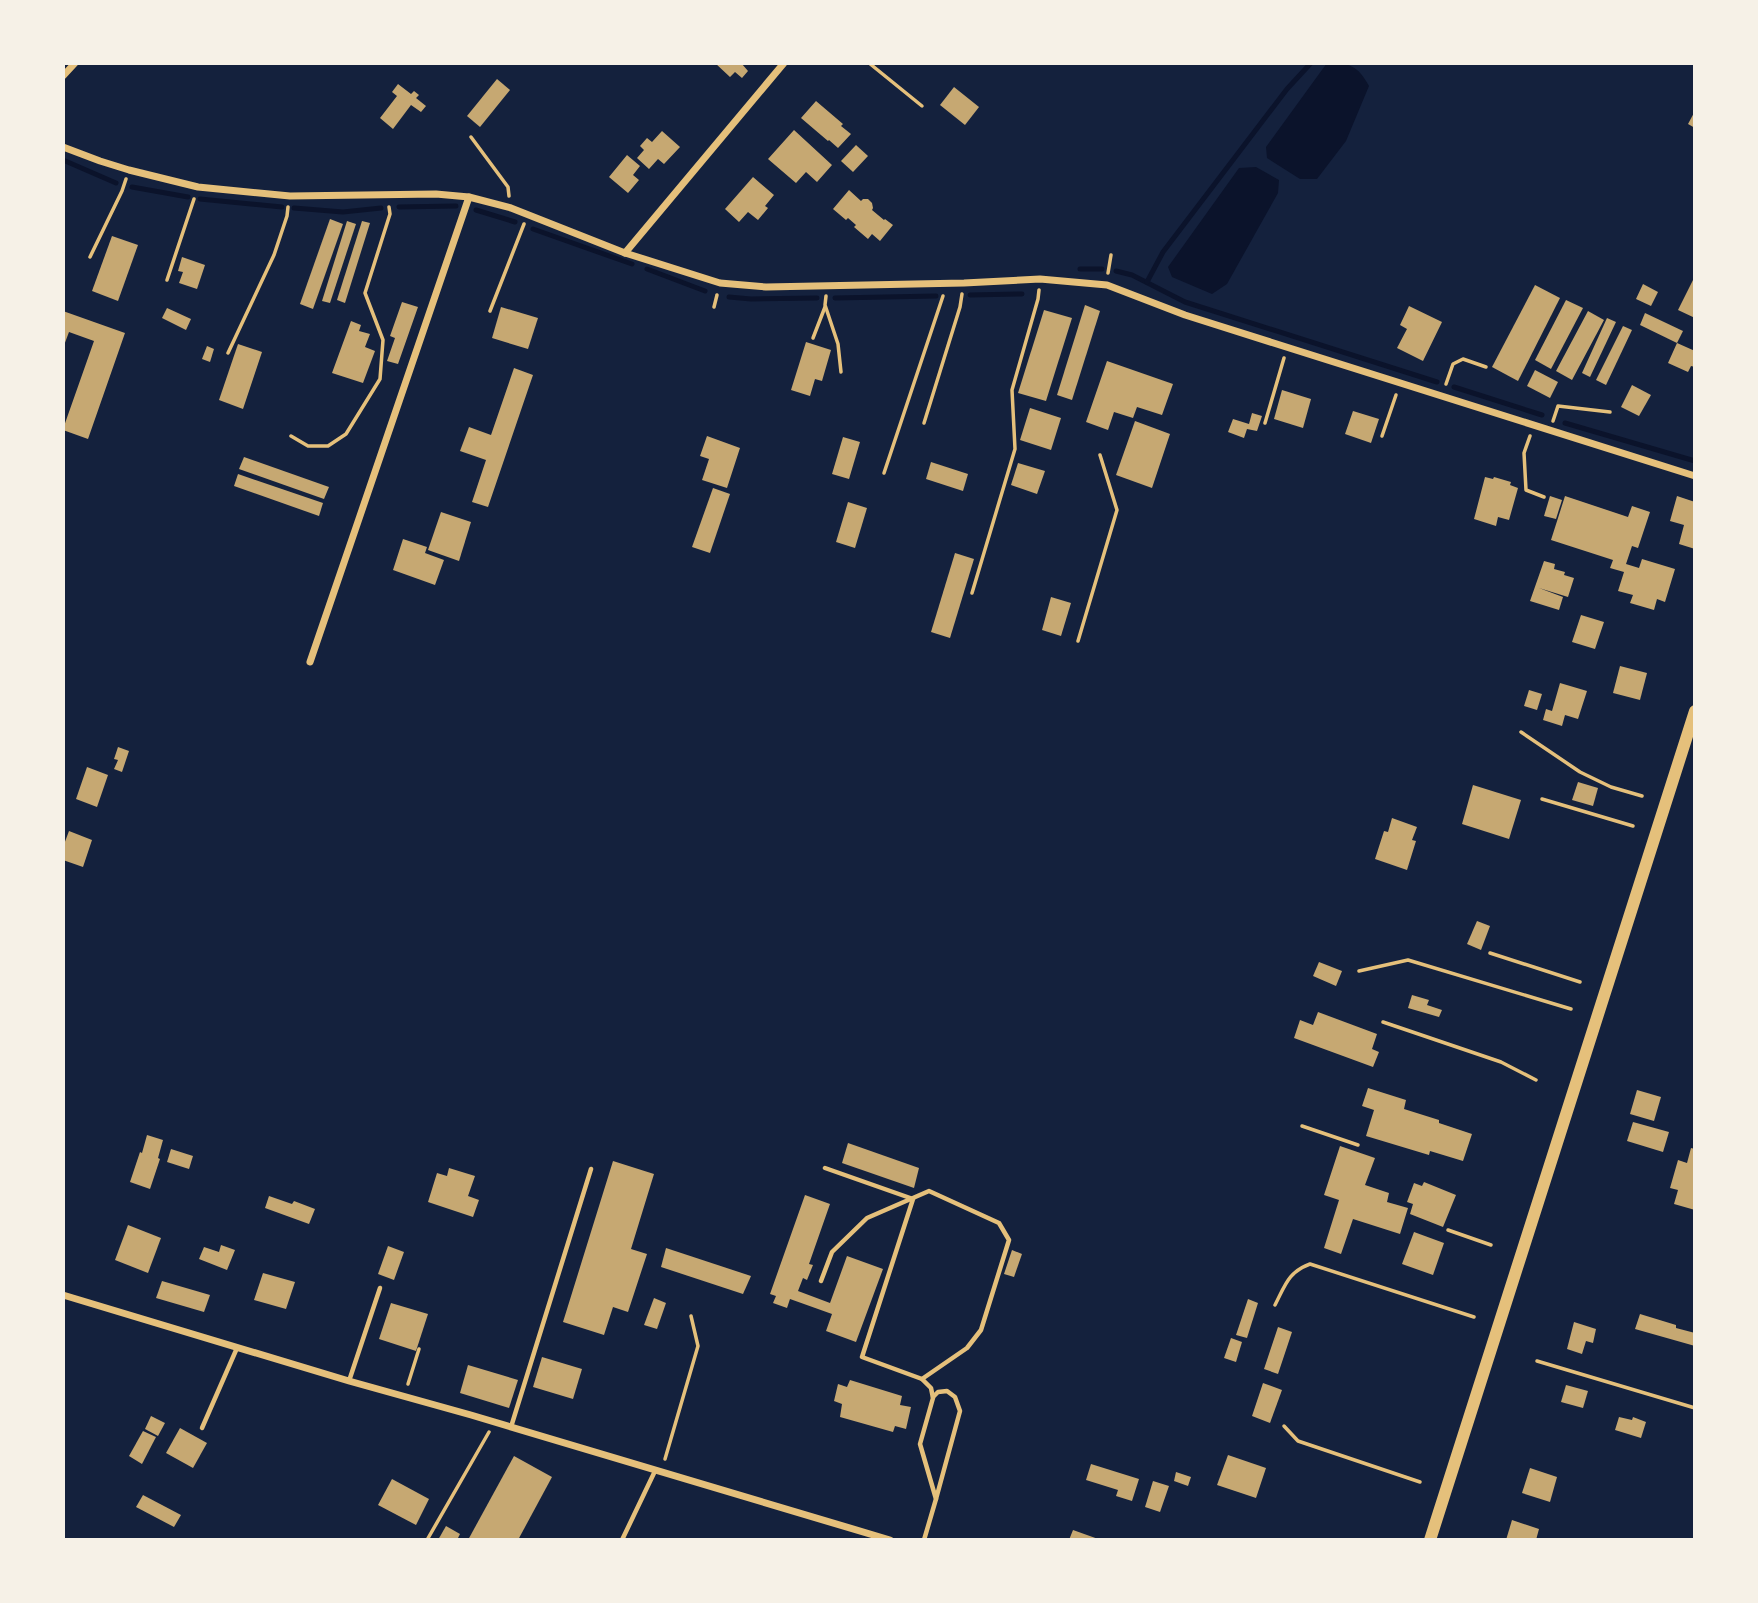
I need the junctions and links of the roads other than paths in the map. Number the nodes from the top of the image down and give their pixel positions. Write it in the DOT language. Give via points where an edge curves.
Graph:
graph roads {
  1 [pos="75,63"];
  2 [pos="784,63"];
  3 [pos="63,76"];
  4 [pos="63,147"];
  5 [pos="469,197"];
  6 [pos="625,253"];
  7 [pos="1695,476"];
  8 [pos="310,663"];
  9 [pos="1695,711"];
  10 [pos="825,1168"];
  11 [pos="591,1169"];
  12 [pos="913,1199"];
  13 [pos="821,1281"];
  14 [pos="380,1288"];
  15 [pos="63,1295"];
  16 [pos="237,1348"];
  17 [pos="922,1379"];
  18 [pos="349,1381"];
  19 [pos="933,1398"];
  20 [pos="511,1427"];
  21 [pos="202,1428"];
  22 [pos="658,1472"];
  23 [pos="936,1499"];
  24 [pos="622,1540"];
  25 [pos="890,1540"];
  26 [pos="924,1540"];
  27 [pos="1430,1540"];
  1 -- 3 [label="street"];
  2 -- 6 [label="street"];
  4 -- 5 [label="street" via="198,187 290,195"];
  5 -- 6 [label="street" via="511,208"];
  5 -- 8 [label="street"];
  6 -- 7 [label="street" via="720,283 766,287 1040,279 1107,285 1185,315"];
  9 -- 27 [label="main road"];
  10 -- 12 [label="lane"];
  11 -- 20 [label="lane"];
  12 -- 13 [label="lane" via="867,1218 832,1252"];
  12 -- 17 [label="lane" via="862,1357"];
  12 -- 17 [label="lane" via="929,1191 999,1223 1009,1240 981,1330 967,1348"];
  14 -- 18 [label="lane"];
  15 -- 16 [label="street"];
  16 -- 18 [label="street"];
  16 -- 21 [label="lane"];
  17 -- 19 [label="lane"];
  18 -- 20 [label="street"];
  19 -- 23 [label="lane" via="920,1444"];
  19 -- 23 [label="lane" via="947,1391 960,1411"];
  20 -- 22 [label="street"];
  22 -- 24 [label="lane"];
  22 -- 25 [label="street"];
  23 -- 26 [label="lane"];
}
